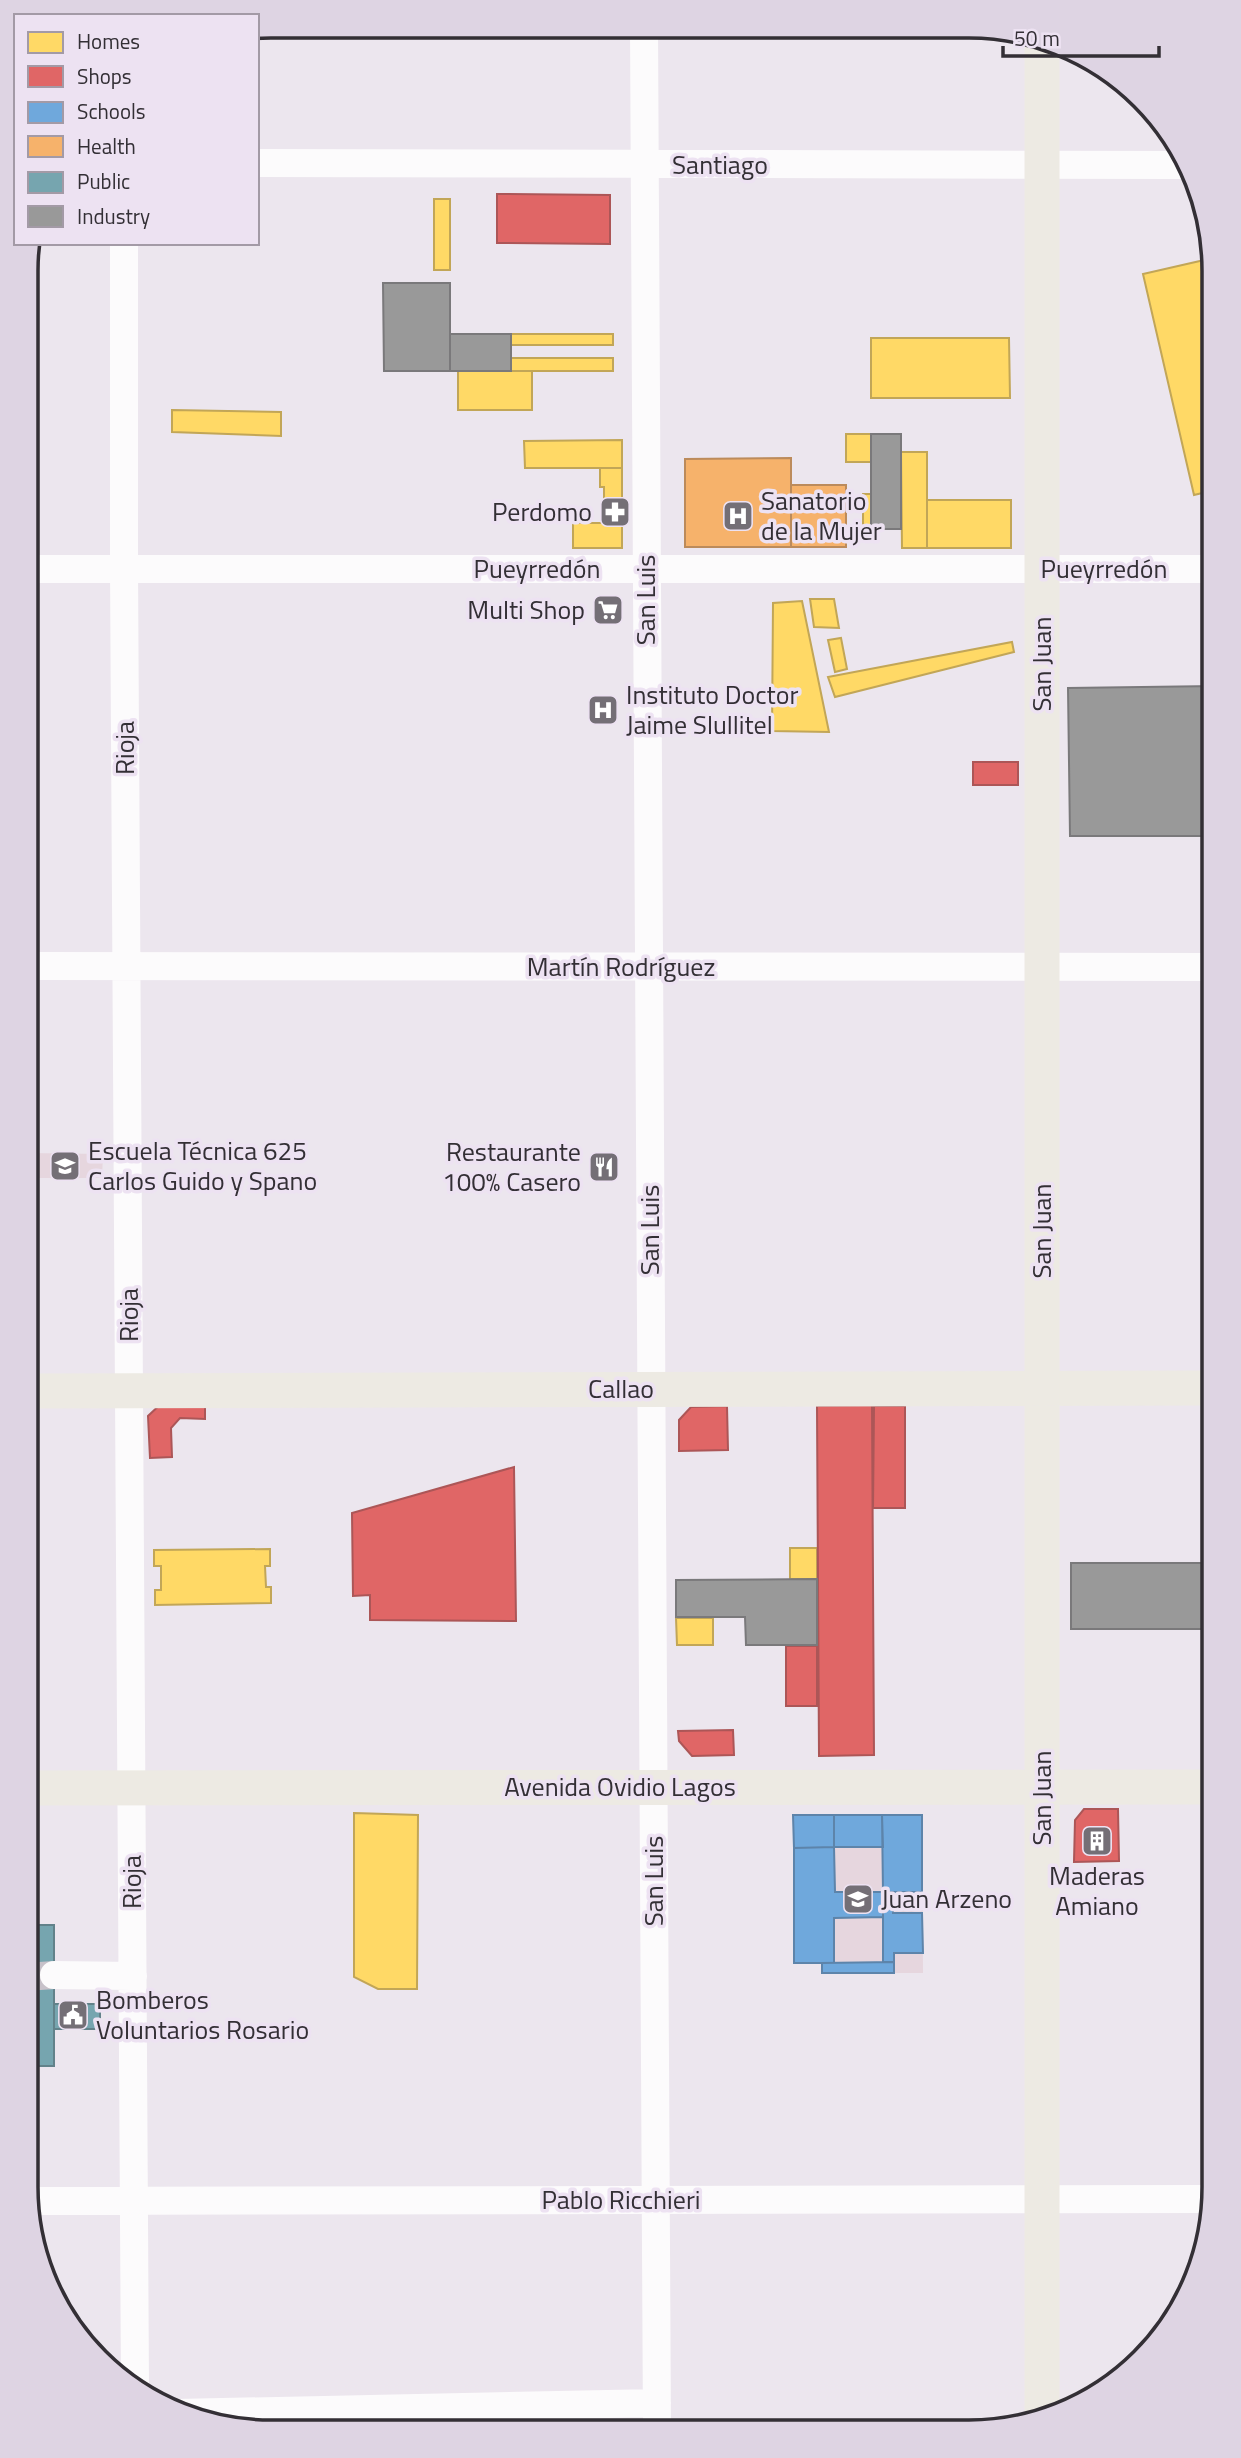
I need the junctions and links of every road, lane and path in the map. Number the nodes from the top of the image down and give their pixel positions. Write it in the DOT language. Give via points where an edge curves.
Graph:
graph roads {
  1 [pos="644,38"];
  2 [pos="1042,50"];
  3 [pos="259,163"];
  4 [pos="644,165"];
  5 [pos="1042,165"];
  6 [pos="1176,165"];
  7 [pos="124,245"];
  8 [pos="1042,568"];
  9 [pos="38,569"];
  10 [pos="124,569"];
  11 [pos="646,569"];
  12 [pos="1202,569"];
  13 [pos="38,966"];
  14 [pos="127,966"];
  15 [pos="648,967"];
  16 [pos="1042,967"];
  17 [pos="1202,967"];
  18 [pos="1042,1388"];
  19 [pos="1202,1388"];
  20 [pos="651,1389"];
  21 [pos="129,1390"];
  22 [pos="38,1391"];
  23 [pos="653,1787"];
  24 [pos="1042,1787"];
  25 [pos="1202,1787"];
  26 [pos="38,1788"];
  27 [pos="132,1788"];
  28 [pos="54,1975"];
  29 [pos="132,1976"];
  30 [pos="1042,2199"];
  31 [pos="1202,2199"];
  32 [pos="134,2200"];
  33 [pos="656,2200"];
  34 [pos="39,2201"];
  35 [pos="135,2375"];
  36 [pos="657,2403"];
  37 [pos="1042,2408"];
  38 [pos="212,2412"];
  39 [pos="657,2420"];
  1 -- 4 [label="street, San Luis"];
  2 -- 5 [label="main road, San Juan"];
  3 -- 4 [label="street, Santiago"];
  4 -- 5 [label="street, Santiago"];
  4 -- 11 [label="street, San Luis"];
  5 -- 6 [label="street, Santiago"];
  5 -- 8 [label="main road, San Juan"];
  7 -- 10 [label="street, Rioja"];
  8 -- 11 [label="street, Pueyrredón"];
  8 -- 12 [label="street, Pueyrredón"];
  8 -- 16 [label="main road, San Juan"];
  9 -- 10 [label="street, Pueyrredón"];
  10 -- 11 [label="street, Pueyrredón"];
  10 -- 14 [label="street, Rioja"];
  11 -- 15 [label="street, San Luis"];
  13 -- 14 [label="street, Martín Rodríguez"];
  14 -- 15 [label="street, Martín Rodríguez"];
  14 -- 21 [label="street, Rioja"];
  15 -- 16 [label="street, Martín Rodríguez"];
  15 -- 20 [label="street, San Luis"];
  16 -- 17 [label="street, Martín Rodríguez"];
  16 -- 18 [label="main road, San Juan"];
  18 -- 19 [label="main road, Callao"];
  18 -- 20 [label="main road, Callao"];
  18 -- 24 [label="main road, San Juan"];
  20 -- 21 [label="main road, Callao"];
  20 -- 23 [label="street, San Luis"];
  21 -- 22 [label="main road, Callao"];
  21 -- 27 [label="street, Rioja"];
  23 -- 24 [label="main road, Avenida Ovidio Lagos"];
  23 -- 27 [label="main road, Avenida Ovidio Lagos"];
  23 -- 33 [label="street, San Luis"];
  24 -- 25 [label="main road, Avenida Ovidio Lagos"];
  24 -- 30 [label="main road, San Juan"];
  26 -- 27 [label="main road, Avenida Ovidio Lagos"];
  27 -- 29 [label="street, Rioja"];
  28 -- 29 [label="street"];
  29 -- 32 [label="street, Rioja"];
  30 -- 31 [label="street, Pablo Ricchieri"];
  30 -- 33 [label="street, Pablo Ricchieri"];
  30 -- 37 [label="main road, San Juan"];
  32 -- 33 [label="street, Pablo Ricchieri"];
  32 -- 34 [label="street, Pablo Ricchieri"];
  32 -- 35 [label="street, Rioja"];
  33 -- 36 [label="street, San Luis"];
  36 -- 38 [label="street"];
  36 -- 39 [label="street, San Luis"];
}
